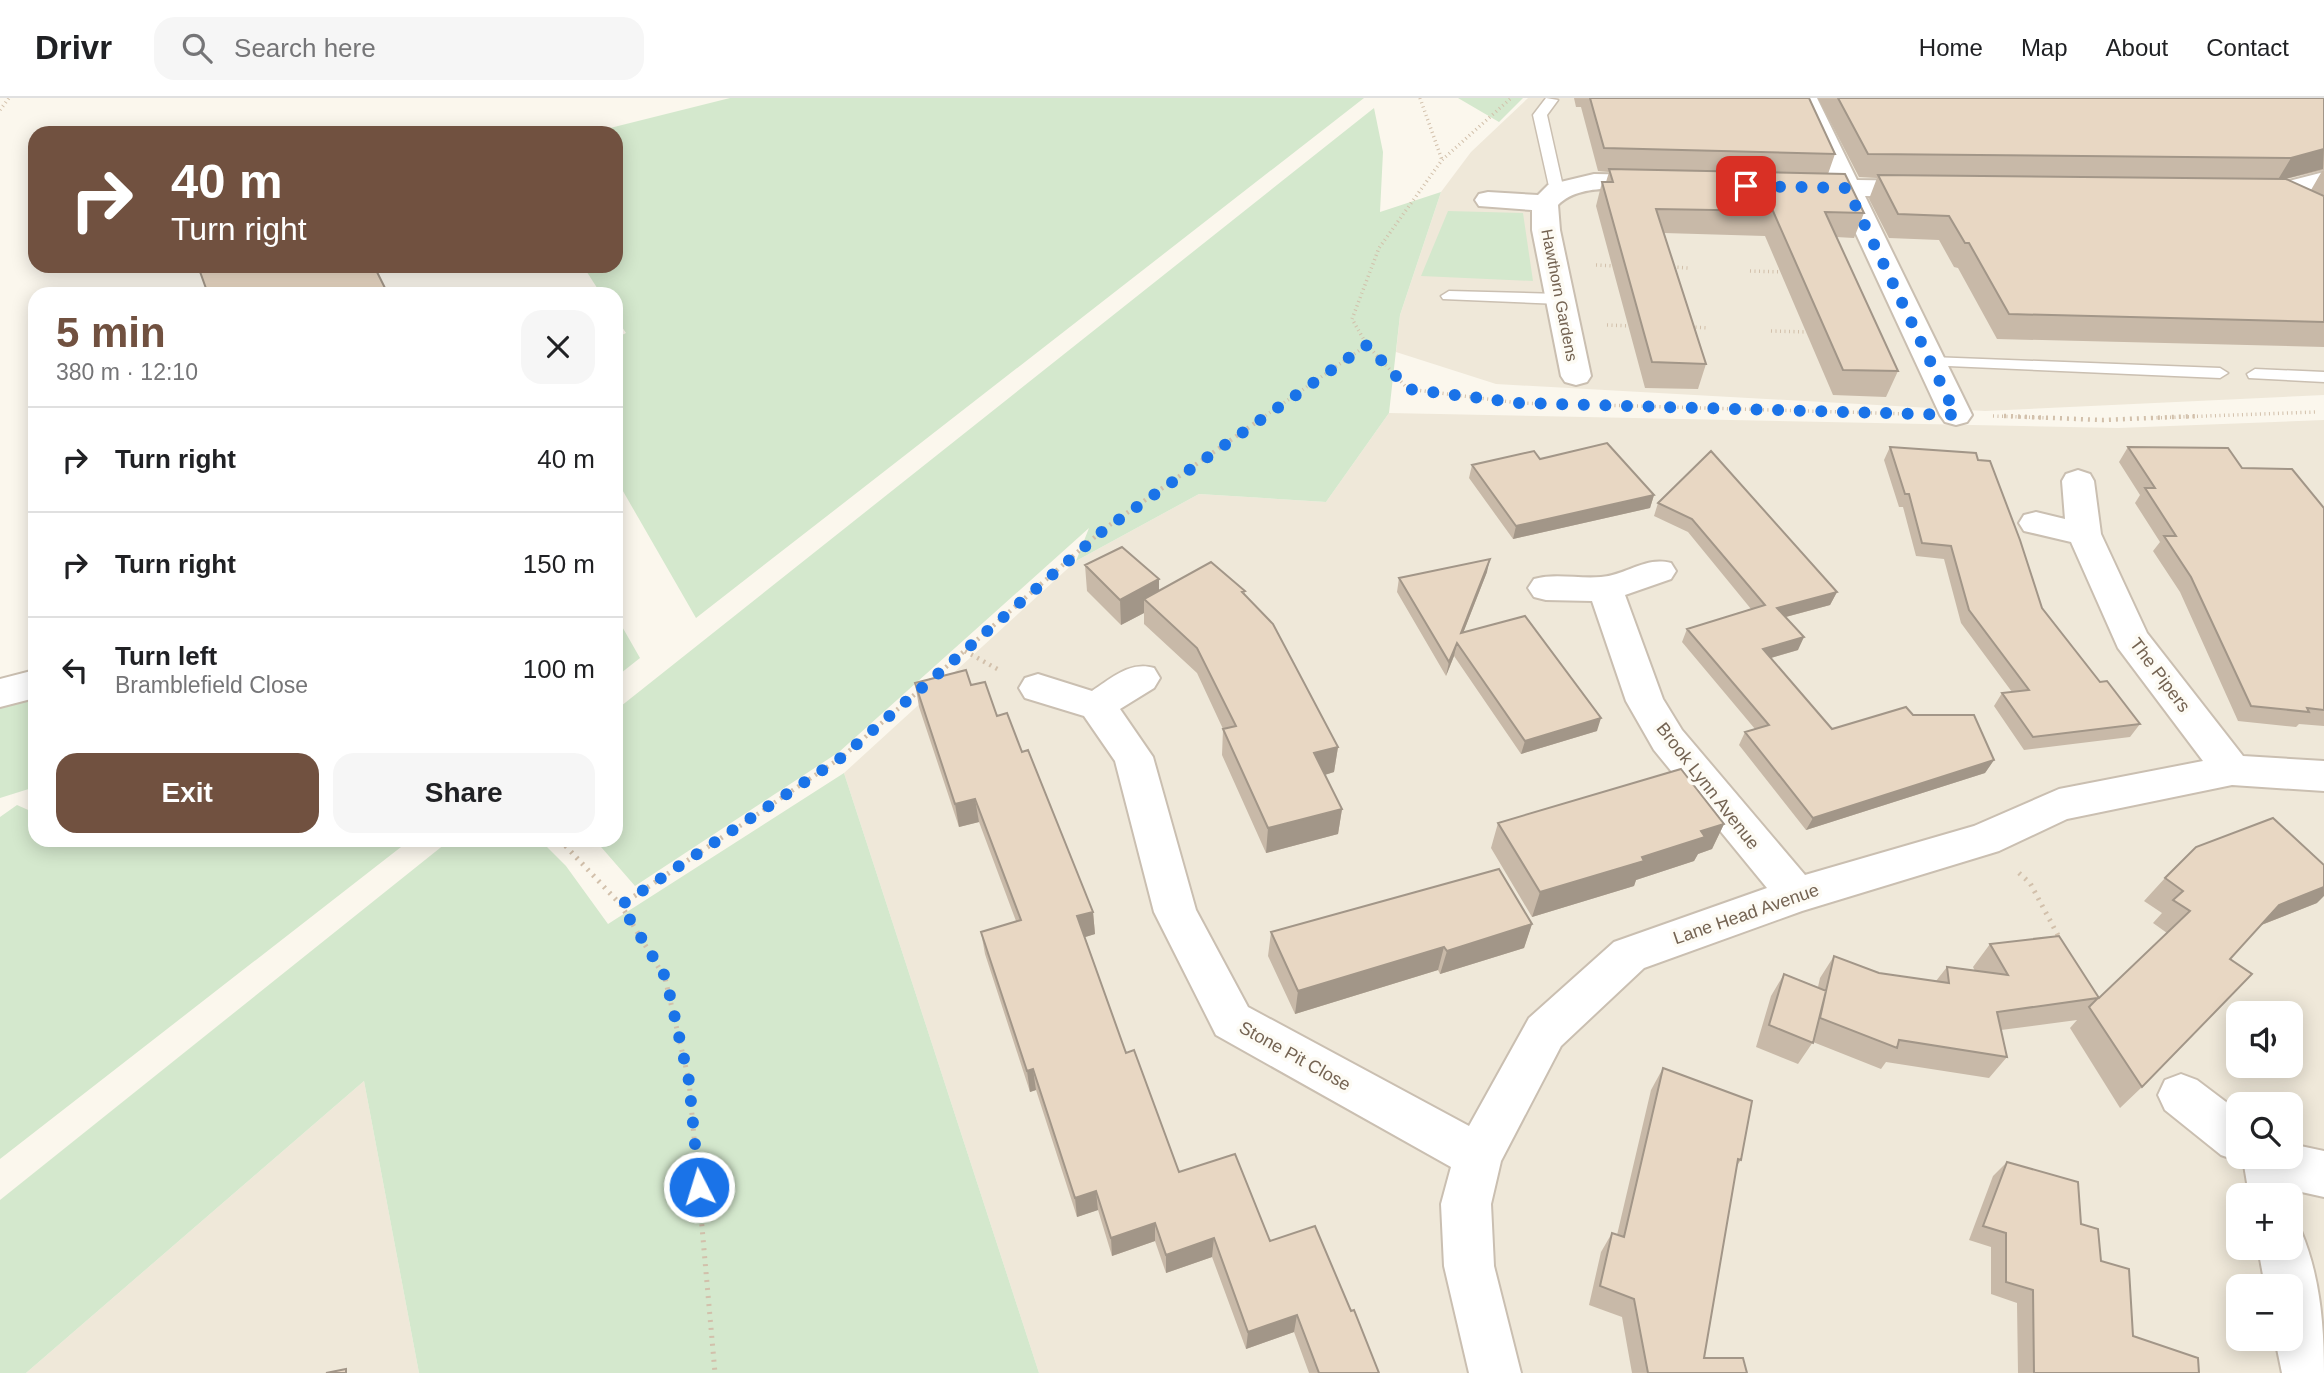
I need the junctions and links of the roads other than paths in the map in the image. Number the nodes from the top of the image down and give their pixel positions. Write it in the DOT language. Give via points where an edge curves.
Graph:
graph roads {
  1 [pos="1805,98"];
  2 [pos="1551,100"];
  3 [pos="2324,180"];
  4 [pos="1674,184"];
  5 [pos="1767,186"];
  6 [pos="1847,188"];
  7 [pos="1944,189"];
  8 [pos="2222,191"];
  9 [pos="2277,192"];
  10 [pos="1551,197"];
  11 [pos="1488,200"];
  12 [pos="2312,211"];
  13 [pos="1449,296"];
  14 [pos="1562,312"];
  15 [pos="1931,362"];
  16 [pos="2220,373"];
  17 [pos="2255,374"];
  18 [pos="1576,376"];
  19 [pos="2324,377"];
  20 [pos="1956,415"];
  21 [pos="2078,481"];
  22 [pos="2036,523"];
  23 [pos="2084,534"];
  24 [pos="1659,571"];
  25 [pos="1546,588"];
  26 [pos="1605,589"];
  27 [pos="1141,678"];
  28 [pos="28,686"];
  29 [pos="1038,688"];
  30 [pos="0,693"];
  31 [pos="1097,706"];
  32 [pos="2232,770"];
  33 [pos="2324,776"];
  34 [pos="1797,895"];
  35 [pos="2181,1095"];
  36 [pos="2226,1134"];
  37 [pos="1478,1156"];
  38 [pos="2295,1169"];
  39 [pos="2324,1174"];
  40 [pos="2285,1260"];
  41 [pos="1495,1373"];
  42 [pos="2308,1373"];
  1 -- 6 [label="street"];
  2 -- 10 [label="lane" via="1540,115"];
  3 -- 9 [label="street"];
  4 -- 10 [label="street" via="1594,181"];
  5 -- 6 [label="street"];
  6 -- 7 [label="street"];
  6 -- 15 [label="street"];
  8 -- 9 [label="street"];
  9 -- 12 [label="street"];
  10 -- 11 [label="street"];
  10 -- 14 [label="street, Hawthorn Gardens" via="1553,264"];
  13 -- 14 [label="lane"];
  14 -- 18 [label="street, Hawthorn Gardens"];
  15 -- 16 [label="lane"];
  15 -- 20 [label="street"];
  17 -- 19 [label="lane"];
  21 -- 23 [label="street, The Pipers"];
  22 -- 23 [label="street"];
  23 -- 32 [label="street, The Pipers" via="2131,639"];
  24 -- 26 [label="street"];
  25 -- 26 [label="street"];
  26 -- 34 [label="street, Brook Lynn Avenue" via="1645,701 1668,740"];
  27 -- 31 [label="street"];
  28 -- 30 [label="street"];
  29 -- 31 [label="street"];
  31 -- 37 [label="street, Stone Pit Close" via="1134,757 1175,912 1232,1021"];
  32 -- 33 [label="street, Lane Head Avenue"];
  32 -- 34 [label="street, Lane Head Avenue" via="2059,805 1985,839"];
  34 -- 37 [label="street, Lane Head Avenue" via="1629,955 1545,1032"];
  35 -- 36 [label="street"];
  37 -- 41 [label="street, Lane Head Avenue" via="1466,1204 1469,1266"];
  38 -- 39 [label="street"];
  40 -- 42 [label="street"];
}
